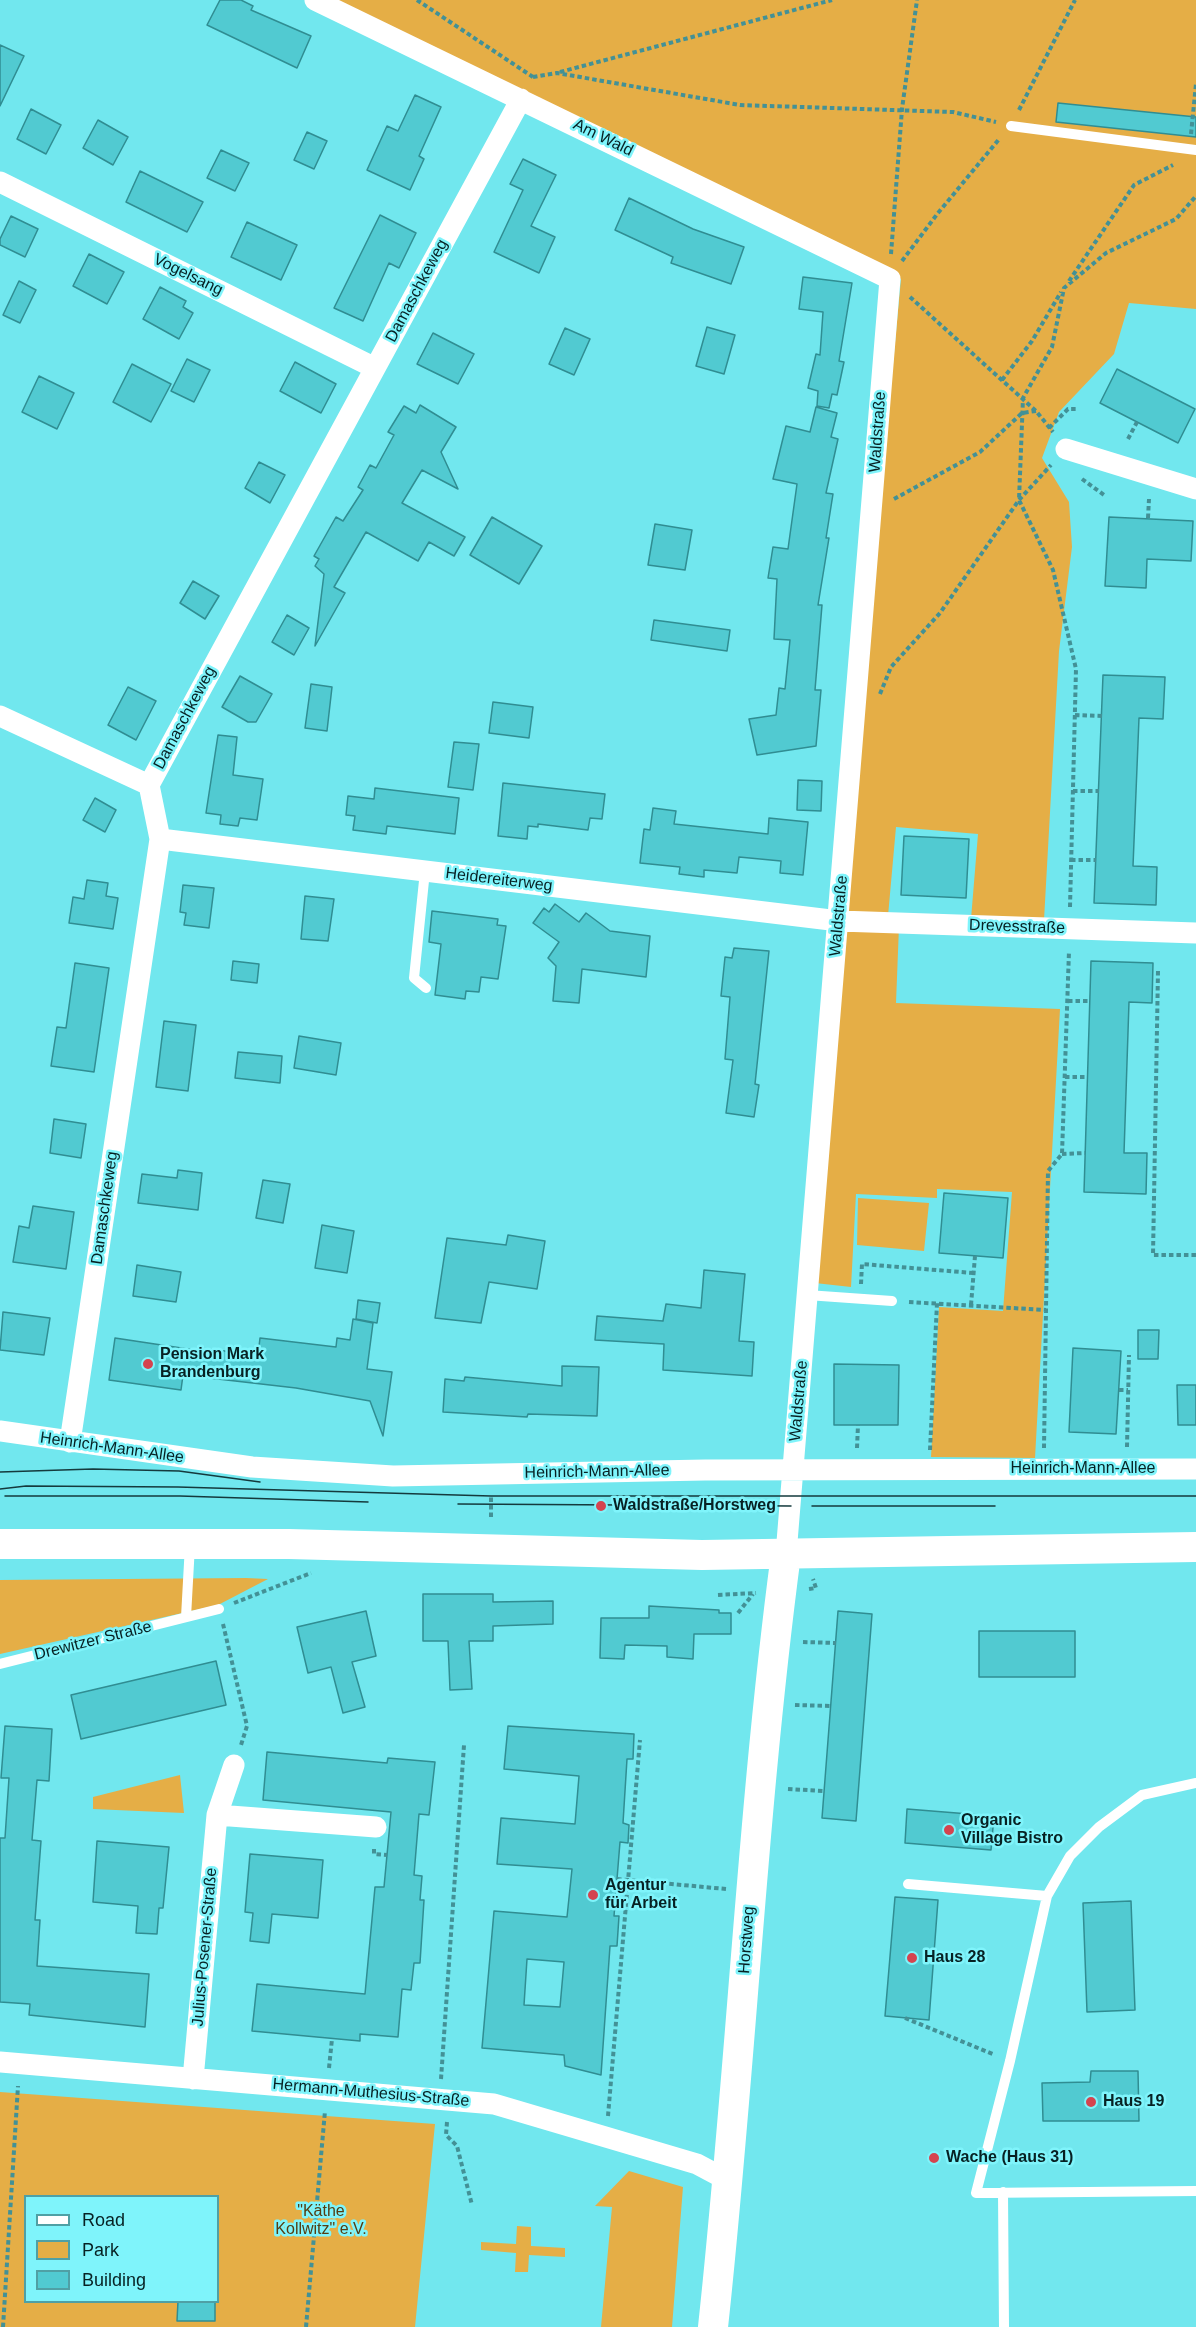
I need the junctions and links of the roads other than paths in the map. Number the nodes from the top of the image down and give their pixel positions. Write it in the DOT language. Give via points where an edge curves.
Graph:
graph roads {
  1 [pos="315,0"];
  2 [pos="521,99"];
  3 [pos="1011,126"];
  4 [pos="1192,149"];
  5 [pos="0,182"];
  6 [pos="890,279"];
  7 [pos="375,368"];
  8 [pos="1066,449"];
  9 [pos="1196,489"];
  10 [pos="0,716"];
  11 [pos="149,785"];
  12 [pos="160,838"];
  13 [pos="425,870"];
  14 [pos="839,921"];
  15 [pos="1196,933"];
  16 [pos="426,988"];
  17 [pos="807,1295"];
  18 [pos="892,1301"];
  19 [pos="0,1431"];
  20 [pos="70,1442"];
  21 [pos="1196,1469"];
  22 [pos="793,1470"];
  23 [pos="0,1544"];
  24 [pos="190,1544"];
  25 [pos="1196,1547"];
  26 [pos="786,1554"];
  27 [pos="219,1609"];
  28 [pos="186,1617"];
  29 [pos="0,1664"];
  30 [pos="234,1765"];
  31 [pos="1196,1784"];
  32 [pos="217,1815"];
  33 [pos="376,1827"];
  34 [pos="908,1884"];
  35 [pos="1047,1896"];
  36 [pos="10,2063"];
  37 [pos="193,2079"];
  38 [pos="729,2181"];
  39 [pos="1196,2191"];
  40 [pos="1003,2192"];
  41 [pos="713,2327"];
  42 [pos="1004,2327"];
  1 -- 2 [label="street, Am Wald"];
  2 -- 6 [label="street, Am Wald"];
  2 -- 7 [label="street, Damaschkeweg"];
  3 -- 4 [label="lane"];
  5 -- 7 [label="street, Vogelsang"];
  6 -- 14 [label="street, Waldstraße"];
  7 -- 11 [label="street, Damaschkeweg"];
  8 -- 9 [label="street"];
  10 -- 11 [label="street"];
  11 -- 12 [label="street, Damaschkeweg"];
  12 -- 13 [label="street, Heidereiterweg"];
  12 -- 20 [label="street, Damaschkeweg"];
  13 -- 14 [label="street, Heidereiterweg"];
  13 -- 16 [label="lane" via="414,978"];
  14 -- 15 [label="street, Drevesstraße"];
  14 -- 17 [label="street, Waldstraße"];
  17 -- 18 [label="lane"];
  17 -- 22 [label="street, Waldstraße"];
  19 -- 20 [label="street, Heinrich-Mann-Allee"];
  20 -- 22 [label="street, Heinrich-Mann-Allee" via="252,1467 393,1476"];
  21 -- 22 [label="street, Heinrich-Mann-Allee"];
  22 -- 26 [label="street, Waldstraße"];
  23 -- 24 [label="main road"];
  24 -- 26 [label="main road"];
  24 -- 28 [label="lane"];
  25 -- 26 [label="main road"];
  26 -- 38 [label="main road, Horstweg" via="751,1892"];
  27 -- 28 [label="lane, Drewitzer Straße"];
  28 -- 29 [label="lane, Drewitzer Straße"];
  30 -- 32 [label="street, Julius-Posener-Straße"];
  31 -- 35 [label="lane" via="1142,1795 1107,1821 1070,1856"];
  32 -- 33 [label="street"];
  32 -- 37 [label="street, Julius-Posener-Straße"];
  34 -- 35 [label="lane"];
  35 -- 40 [label="lane" via="976,2193"];
  36 -- 37 [label="street, Hermann-Muthesius-Straße"];
  37 -- 38 [label="street, Hermann-Muthesius-Straße" via="328,2080 494,2104 697,2164"];
  38 -- 41 [label="main road, Horstweg"];
  39 -- 40 [label="lane"];
  40 -- 42 [label="lane"];
}
